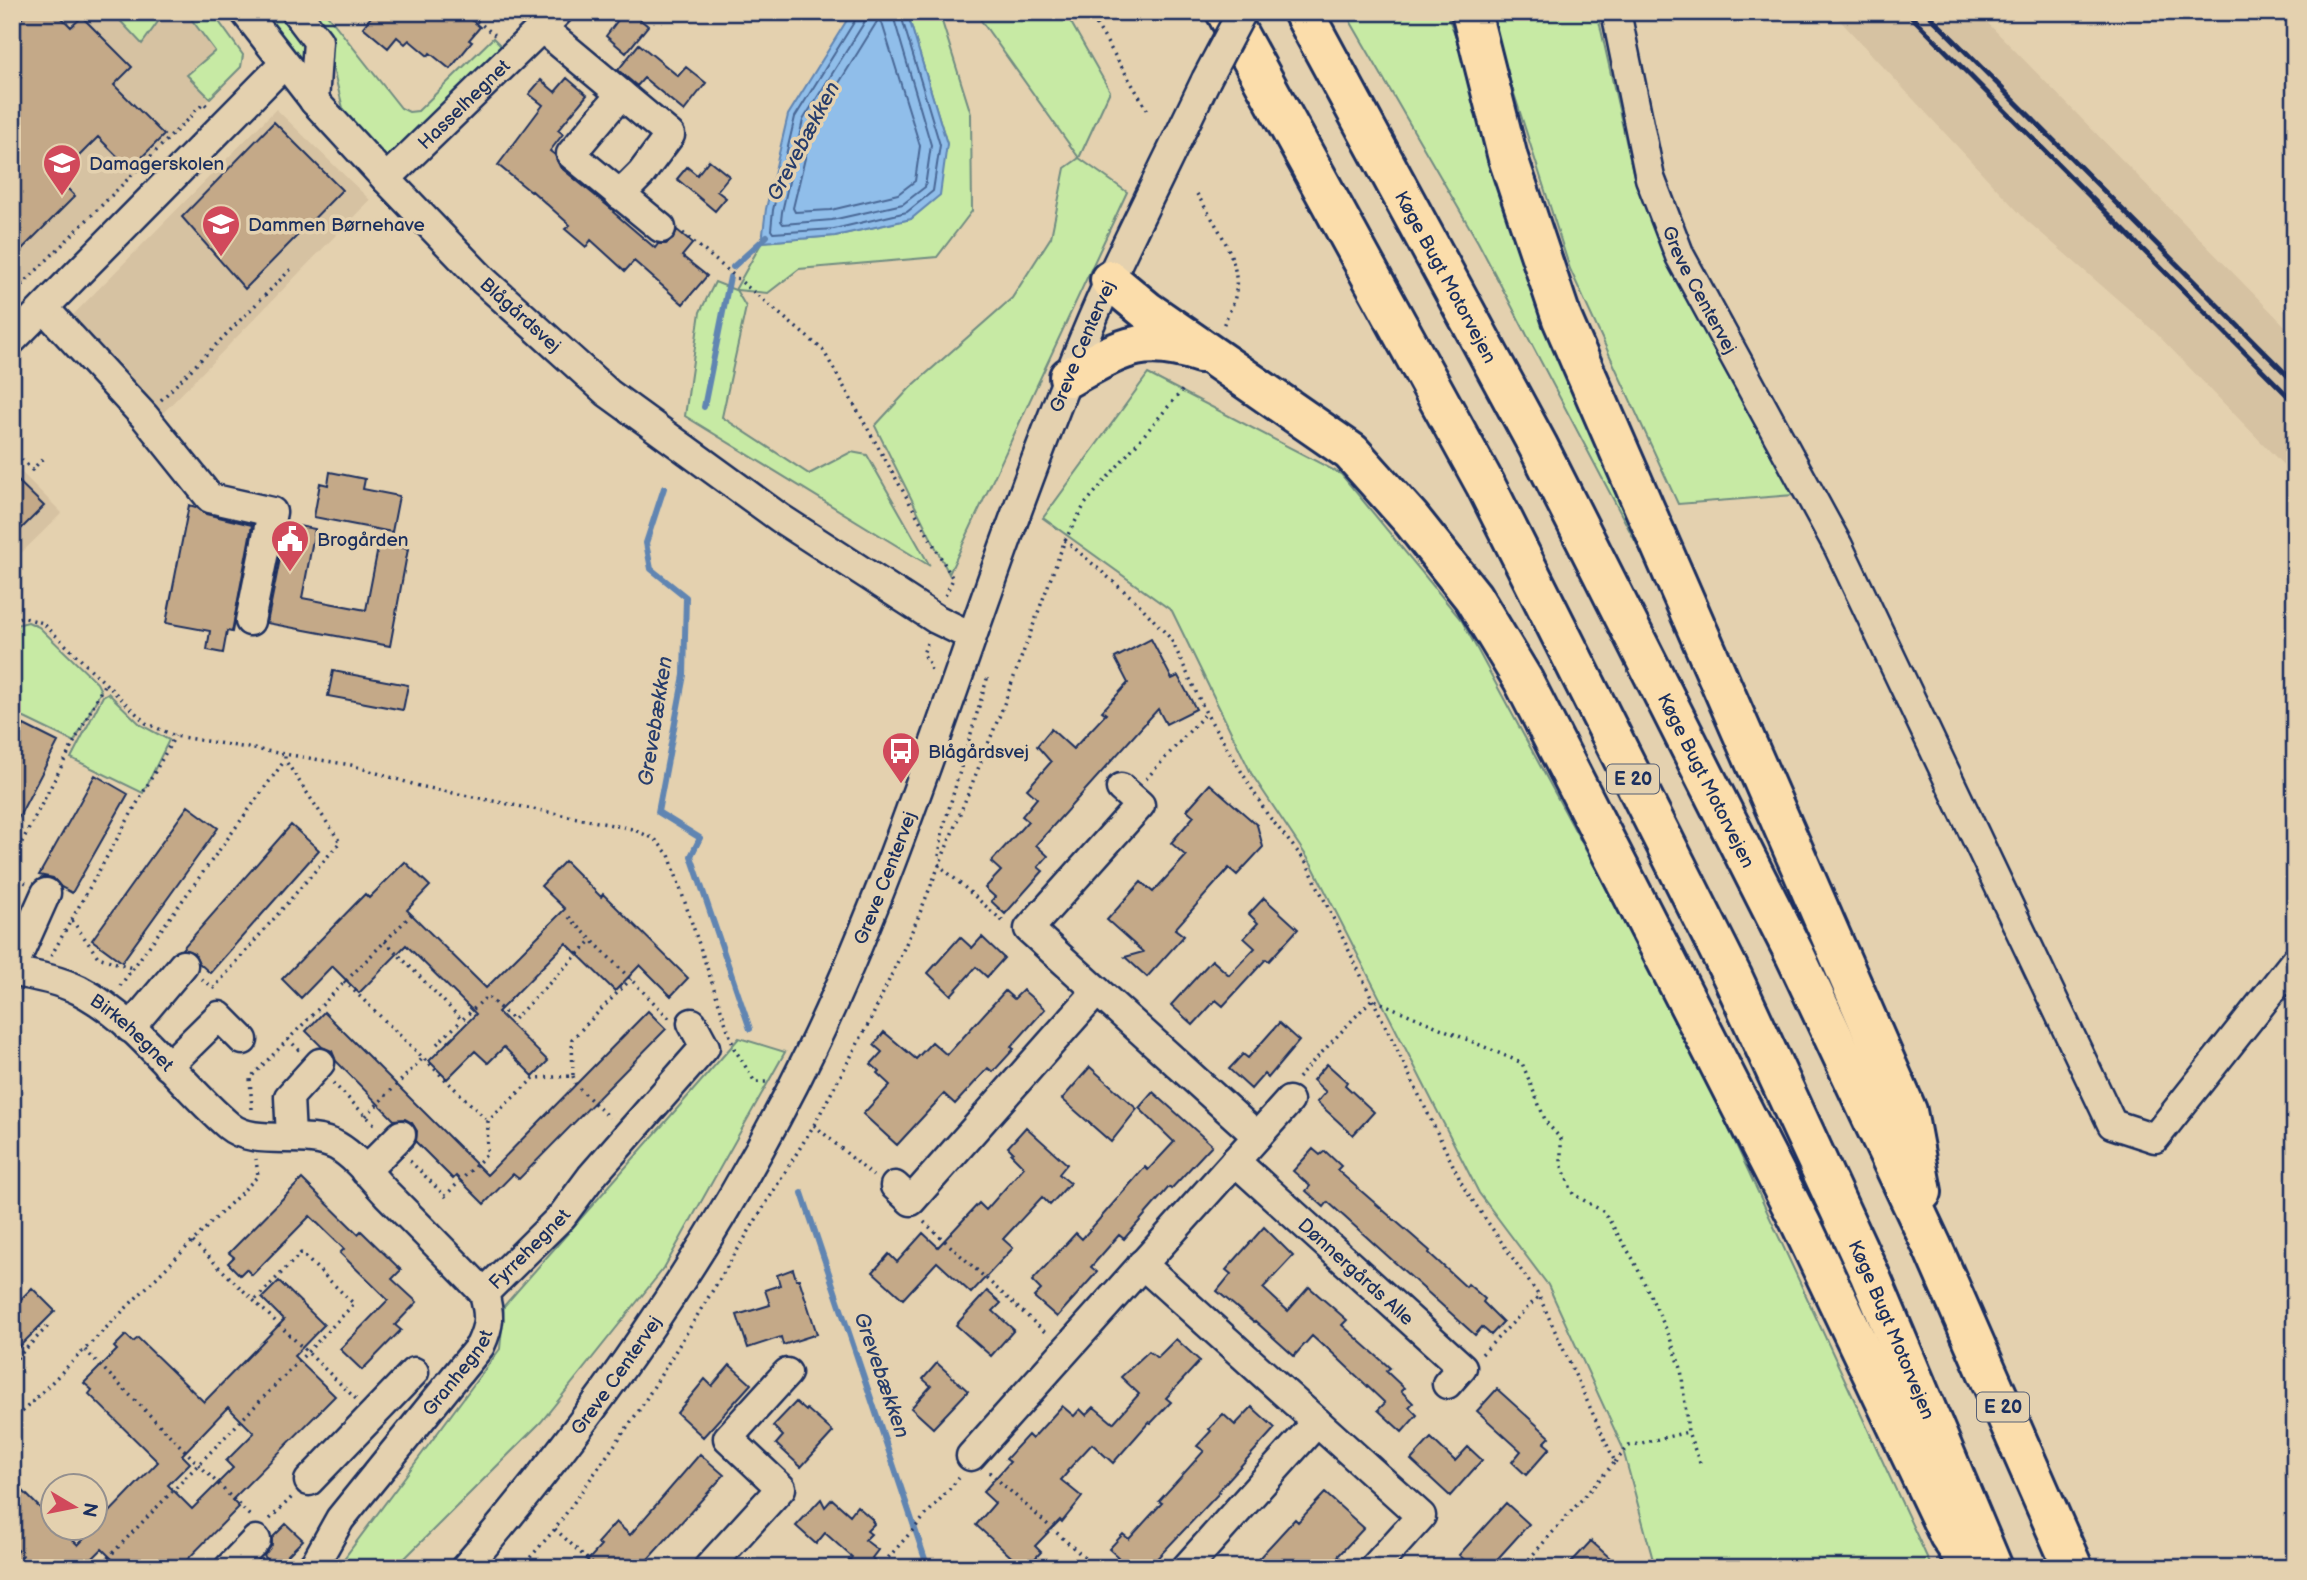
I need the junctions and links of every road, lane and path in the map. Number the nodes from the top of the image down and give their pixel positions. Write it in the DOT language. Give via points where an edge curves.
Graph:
graph roads {
  1 [pos="245,12"];
  2 [pos="296,12"];
  3 [pos="466,12"];
  4 [pos="1089,12"];
  5 [pos="1226,12"];
  6 [pos="1242,12"];
  7 [pos="1303,12"];
  8 [pos="1471,12"];
  9 [pos="1616,12"];
  10 [pos="551,21"];
  11 [pos="516,54"];
  12 [pos="284,64"];
  13 [pos="621,94"];
  14 [pos="314,101"];
  15 [pos="1148,111"];
  16 [pos="225,124"];
  17 [pos="386,179"];
  18 [pos="1197,194"];
  19 [pos="620,195"];
  20 [pos="661,228"];
  21 [pos="291,269"];
  22 [pos="1110,280"];
  23 [pos="12,295"];
  24 [pos="44,308"];
  25 [pos="12,340"];
  26 [pos="1221,343"];
  27 [pos="1069,377"];
  28 [pos="145,417"];
  29 [pos="12,449"];
  30 [pos="44,457"];
  31 [pos="1065,540"];
  32 [pos="953,579"];
  33 [pos="12,619"];
  34 [pos="250,621"];
  35 [pos="971,636"];
  36 [pos="105,682"];
  37 [pos="1206,713"];
  38 [pos="175,736"];
  39 [pos="285,754"];
  40 [pos="285,760"];
  41 [pos="1126,792"];
  42 [pos="12,861"];
  43 [pos="46,893"];
  44 [pos="413,913"];
  45 [pos="569,917"];
  46 [pos="72,920"];
  47 [pos="1029,929"];
  48 [pos="592,940"];
  49 [pos="385,941"];
  50 [pos="2295,961"];
  51 [pos="183,965"];
  52 [pos="132,968"];
  53 [pos="12,970"];
  54 [pos="40,976"];
  55 [pos="631,979"];
  56 [pos="344,981"];
  57 [pos="1097,991"];
  58 [pos="1372,999"];
  59 [pos="104,1007"];
  60 [pos="462,1020"];
  61 [pos="692,1023"];
  62 [pos="130,1028"];
  63 [pos="243,1040"];
  64 [pos="437,1044"];
  65 [pos="423,1058"];
  66 [pos="318,1065"];
  67 [pos="169,1066"];
  68 [pos="573,1076"];
  69 [pos="755,1082"];
  70 [pos="1289,1101"];
  71 [pos="366,1116"];
  72 [pos="488,1121"];
  73 [pos="814,1125"];
  74 [pos="242,1132"];
  75 [pos="628,1134"];
  76 [pos="1257,1136"];
  77 [pos="291,1137"];
  78 [pos="397,1139"];
  79 [pos="1235,1161"];
  80 [pos="365,1171"];
  81 [pos="903,1194"];
  82 [pos="193,1241"];
  83 [pos="1932,1246"];
  84 [pos="1142,1264"];
  85 [pos="484,1293"];
  86 [pos="1539,1296"];
  87 [pos="255,1300"];
  88 [pos="50,1324"];
  89 [pos="85,1349"];
  90 [pos="1065,1350"];
  91 [pos="308,1352"];
  92 [pos="12,1363"];
  93 [pos="414,1372"];
  94 [pos="787,1373"];
  95 [pos="1455,1375"];
  96 [pos="372,1415"];
  97 [pos="12,1422"];
  98 [pos="1317,1422"];
  99 [pos="1688,1432"];
  100 [pos="401,1443"];
  101 [pos="971,1456"];
  102 [pos="1615,1462"];
  103 [pos="1700,1463"];
  104 [pos="199,1464"];
  105 [pos="309,1481"];
  106 [pos="555,1529"];
  107 [pos="259,1533"];
  108 [pos="12,1545"];
  109 [pos="34,1568"];
  110 [pos="98,1568"];
  111 [pos="229,1568"];
  112 [pos="311,1568"];
  113 [pos="465,1568"];
  114 [pos="597,1568"];
  115 [pos="708,1568"];
  116 [pos="879,1568"];
  117 [pos="1096,1568"];
  118 [pos="1186,1568"];
  119 [pos="1374,1568"];
  120 [pos="1521,1568"];
  121 [pos="1971,1568"];
  122 [pos="1993,1568"];
  123 [pos="2073,1568"];
  1 -- 12 [label="street, Blågårdsvej"];
  2 -- 14 [label="street" via="318,41"];
  3 -- 11 [label="path"];
  4 -- 15 [label="path"];
  5 -- 122 [label="highway, Køge Bugt Motorvejen / E 20" via="1485,484 1732,976 1868,1273"];
  6 -- 22 [label="street, Greve Centervej, bridge"];
  7 -- 83 [label="highway, Køge Bugt Motorvejen / E 20" via="1538,446 1795,955"];
  8 -- 83 [label="highway" via="1508,159 1562,319 1907,1111"];
  9 -- 50 [label="street, Greve Centervej" via="1650,178 1680,256 1838,546 2112,1124 2155,1138"];
  10 -- 11 [label="street, Hasselhegnet"];
  10 -- 13 [label="street, Hasselhegnet"];
  11 -- 17 [label="street, Hasselhegnet"];
  12 -- 14 [label="street, Blågårdsvej"];
  12 -- 16 [label="street"];
  13 -- 19 [label="street" via="571,154"];
  13 -- 19 [label="street, Hasselhegnet" via="670,135"];
  14 -- 17 [label="street, Blågårdsvej"];
  16 -- 23 [label="path" via="204,103"];
  16 -- 24 [label="street"];
  17 -- 35 [label="street, Blågårdsvej" via="484,281 608,393 780,518 936,620"];
  18 -- 26 [label="path" via="1232,256 1236,279"];
  19 -- 20 [label="street"];
  20 -- 32 [label="path" via="672,223 822,350"];
  21 -- 28 [label="path"];
  22 -- 26 [label="highway" via="1146,310"];
  22 -- 27 [label="street, Greve Centervej"];
  24 -- 25 [label="street"];
  24 -- 28 [label="street"];
  26 -- 27 [label="highway" via="1146,343 1121,349"];
  26 -- 121 [label="highway" via="1351,452 1472,597 1523,680 1801,1224 1949,1535"];
  27 -- 35 [label="street, Greve Centervej"];
  28 -- 34 [label="street" via="210,498 272,512"];
  29 -- 30 [label="path" via="32,470"];
  31 -- 37 [label="path" via="1138,603 1171,639"];
  33 -- 36 [label="path" via="43,622"];
  35 -- 47 [label="path" via="987,679 943,829 938,863 1013,931"];
  35 -- 113 [label="street, Greve Centervej" via="859,944 752,1162 663,1306 589,1413"];
  36 -- 38 [label="path" via="146,723"];
  36 -- 42 [label="path"];
  37 -- 41 [label="path"];
  37 -- 58 [label="path" via="1267,814 1306,862"];
  38 -- 39 [label="path"];
  38 -- 46 [label="path"];
  39 -- 40 [label="path"];
  39 -- 69 [label="path" via="632,829 655,839 669,855 734,1048"];
  40 -- 51 [label="path" via="340,842 214,988"];
  40 -- 52 [label="path"];
  41 -- 47 [label="street" via="1140,805"];
  43 -- 53 [label="street"];
  44 -- 49 [label="path"];
  45 -- 48 [label="path"];
  46 -- 52 [label="path" via="97,957"];
  46 -- 54 [label="path"];
  47 -- 57 [label="street"];
  48 -- 55 [label="path"];
  48 -- 60 [label="path" via="513,1020 486,996"];
  49 -- 56 [label="path"];
  49 -- 60 [label="path"];
  51 -- 62 [label="street"];
  52 -- 59 [label="path"];
  53 -- 54 [label="street, Birkehegnet"];
  54 -- 59 [label="street, Birkehegnet" via="80,991"];
  55 -- 61 [label="path" via="669,1017"];
  55 -- 68 [label="path" via="572,1039"];
  56 -- 65 [label="path"];
  56 -- 74 [label="path" via="250,1078"];
  57 -- 76 [label="street"];
  57 -- 81 [label="street"];
  58 -- 70 [label="path" via="1284,1094"];
  58 -- 86 [label="path" via="1464,1188"];
  58 -- 99 [label="path" via="1522,1063 1546,1122 1561,1139 1561,1164 1573,1194 1604,1212 1633,1259 1668,1333 1681,1368"];
  59 -- 62 [label="street, Birkehegnet"];
  60 -- 64 [label="path"];
  61 -- 75 [label="street, Fyrrehegnet" via="705,1047"];
  62 -- 67 [label="street, Birkehegnet"];
  63 -- 67 [label="street" via="219,1016"];
  65 -- 71 [label="path"];
  65 -- 72 [label="path"];
  66 -- 71 [label="path"];
  66 -- 77 [label="street" via="289,1097"];
  67 -- 74 [label="street, Birkehegnet"];
  68 -- 72 [label="path" via="534,1078"];
  68 -- 75 [label="path" via="576,1086"];
  70 -- 76 [label="street"];
  71 -- 78 [label="path"];
  72 -- 78 [label="path" via="487,1154 445,1196"];
  73 -- 81 [label="path" via="878,1181"];
  74 -- 77 [label="street, Fyrrehegnet"];
  74 -- 82 [label="path" via="258,1176"];
  75 -- 85 [label="street, Fyrrehegnet" via="562,1216"];
  76 -- 79 [label="street"];
  77 -- 80 [label="street, Fyrrehegnet" via="338,1147"];
  78 -- 80 [label="street"];
  79 -- 84 [label="street"];
  79 -- 95 [label="street, Dønnergårds Alle"];
  80 -- 85 [label="street, Fyrrehegnet"];
  81 -- 90 [label="path" via="907,1206"];
  82 -- 87 [label="path"];
  82 -- 89 [label="path"];
  83 -- 123 [label="highway, Køge Bugt Motorvejen / E 20"];
  84 -- 90 [label="street"];
  84 -- 98 [label="street"];
  85 -- 100 [label="street, Granhegnet" via="490,1314 480,1346"];
  86 -- 95 [label="path" via="1474,1363"];
  86 -- 102 [label="path"];
  87 -- 91 [label="path"];
  87 -- 91 [label="path" via="301,1253 354,1304"];
  88 -- 92 [label="path"];
  89 -- 97 [label="path"];
  89 -- 104 [label="path"];
  90 -- 101 [label="street"];
  91 -- 96 [label="path"];
  91 -- 104 [label="path"];
  93 -- 96 [label="street, Granhegnet"];
  94 -- 115 [label="street" via="728,1438 781,1488"];
  96 -- 100 [label="street"];
  96 -- 105 [label="street, Granhegnet"];
  98 -- 118 [label="street"];
  98 -- 119 [label="street" via="1421,1516"];
  99 -- 102 [label="path" via="1629,1446"];
  99 -- 103 [label="path"];
  100 -- 112 [label="street, Granhegnet" via="340,1519"];
  101 -- 116 [label="path" via="964,1471"];
  101 -- 117 [label="path"];
  102 -- 120 [label="path"];
  104 -- 107 [label="path"];
  104 -- 110 [label="path"];
  105 -- 107 [label="path"];
  106 -- 114 [label="path"];
  107 -- 111 [label="street"];
  108 -- 109 [label="path"];
}
